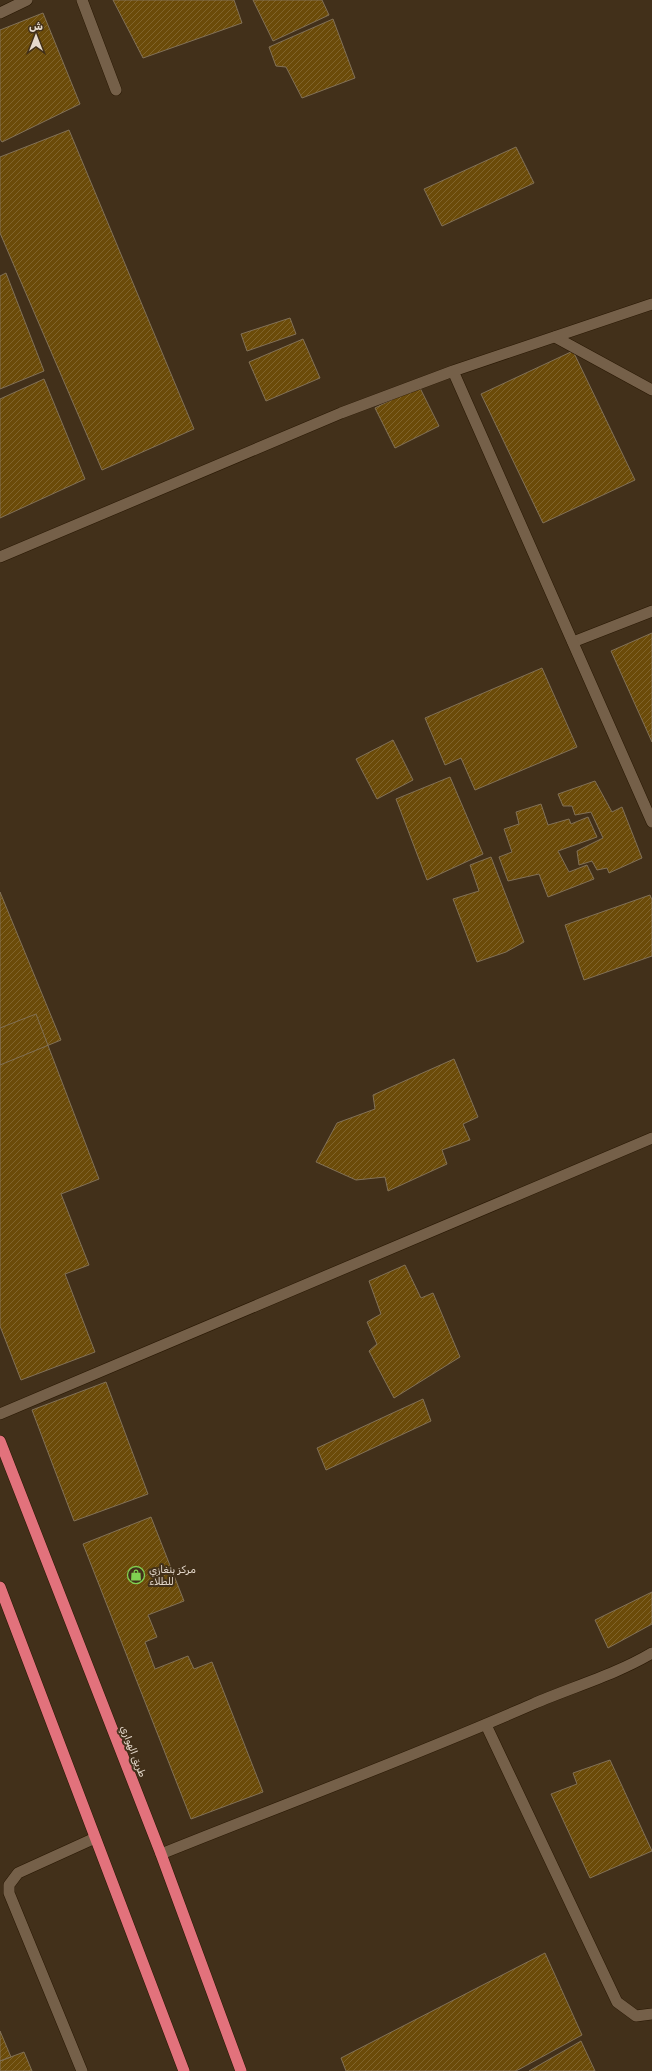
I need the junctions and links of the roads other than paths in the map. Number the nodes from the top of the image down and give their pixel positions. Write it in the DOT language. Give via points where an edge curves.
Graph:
graph roads {
  1 [pos="27,0"];
  2 [pos="82,0"];
  3 [pos="0,13"];
  4 [pos="116,90"];
  5 [pos="652,304"];
  6 [pos="555,336"];
  7 [pos="453,370"];
  8 [pos="652,390"];
  9 [pos="0,557"];
  10 [pos="652,611"];
  11 [pos="573,642"];
  12 [pos="652,822"];
  13 [pos="652,1138"];
  14 [pos="0,1414"];
  15 [pos="0,1441"];
  16 [pos="0,1587"];
  17 [pos="652,1653"];
  18 [pos="486,1725"];
  19 [pos="95,1838"];
  20 [pos="161,1854"];
  21 [pos="652,2014"];
  22 [pos="82,2071"];
  23 [pos="184,2071"];
  24 [pos="241,2071"];
  1 -- 3 [label="street"];
  2 -- 4 [label="street"];
  5 -- 6 [label="street"];
  6 -- 7 [label="street"];
  6 -- 8 [label="street"];
  7 -- 9 [label="street" via="341,413"];
  7 -- 11 [label="street"];
  10 -- 11 [label="street"];
  11 -- 12 [label="street"];
  13 -- 14 [label="street"];
  15 -- 20 [label="highway, طريق الهواري"];
  16 -- 19 [label="highway"];
  17 -- 18 [label="street" via="628,1667 557,1693"];
  18 -- 20 [label="street"];
  18 -- 21 [label="street" via="617,2002 636,2016"];
  19 -- 22 [label="street" via="18,1873 9,1885 9,1893"];
  19 -- 23 [label="highway"];
  20 -- 24 [label="highway, طريق الهواري"];
}
